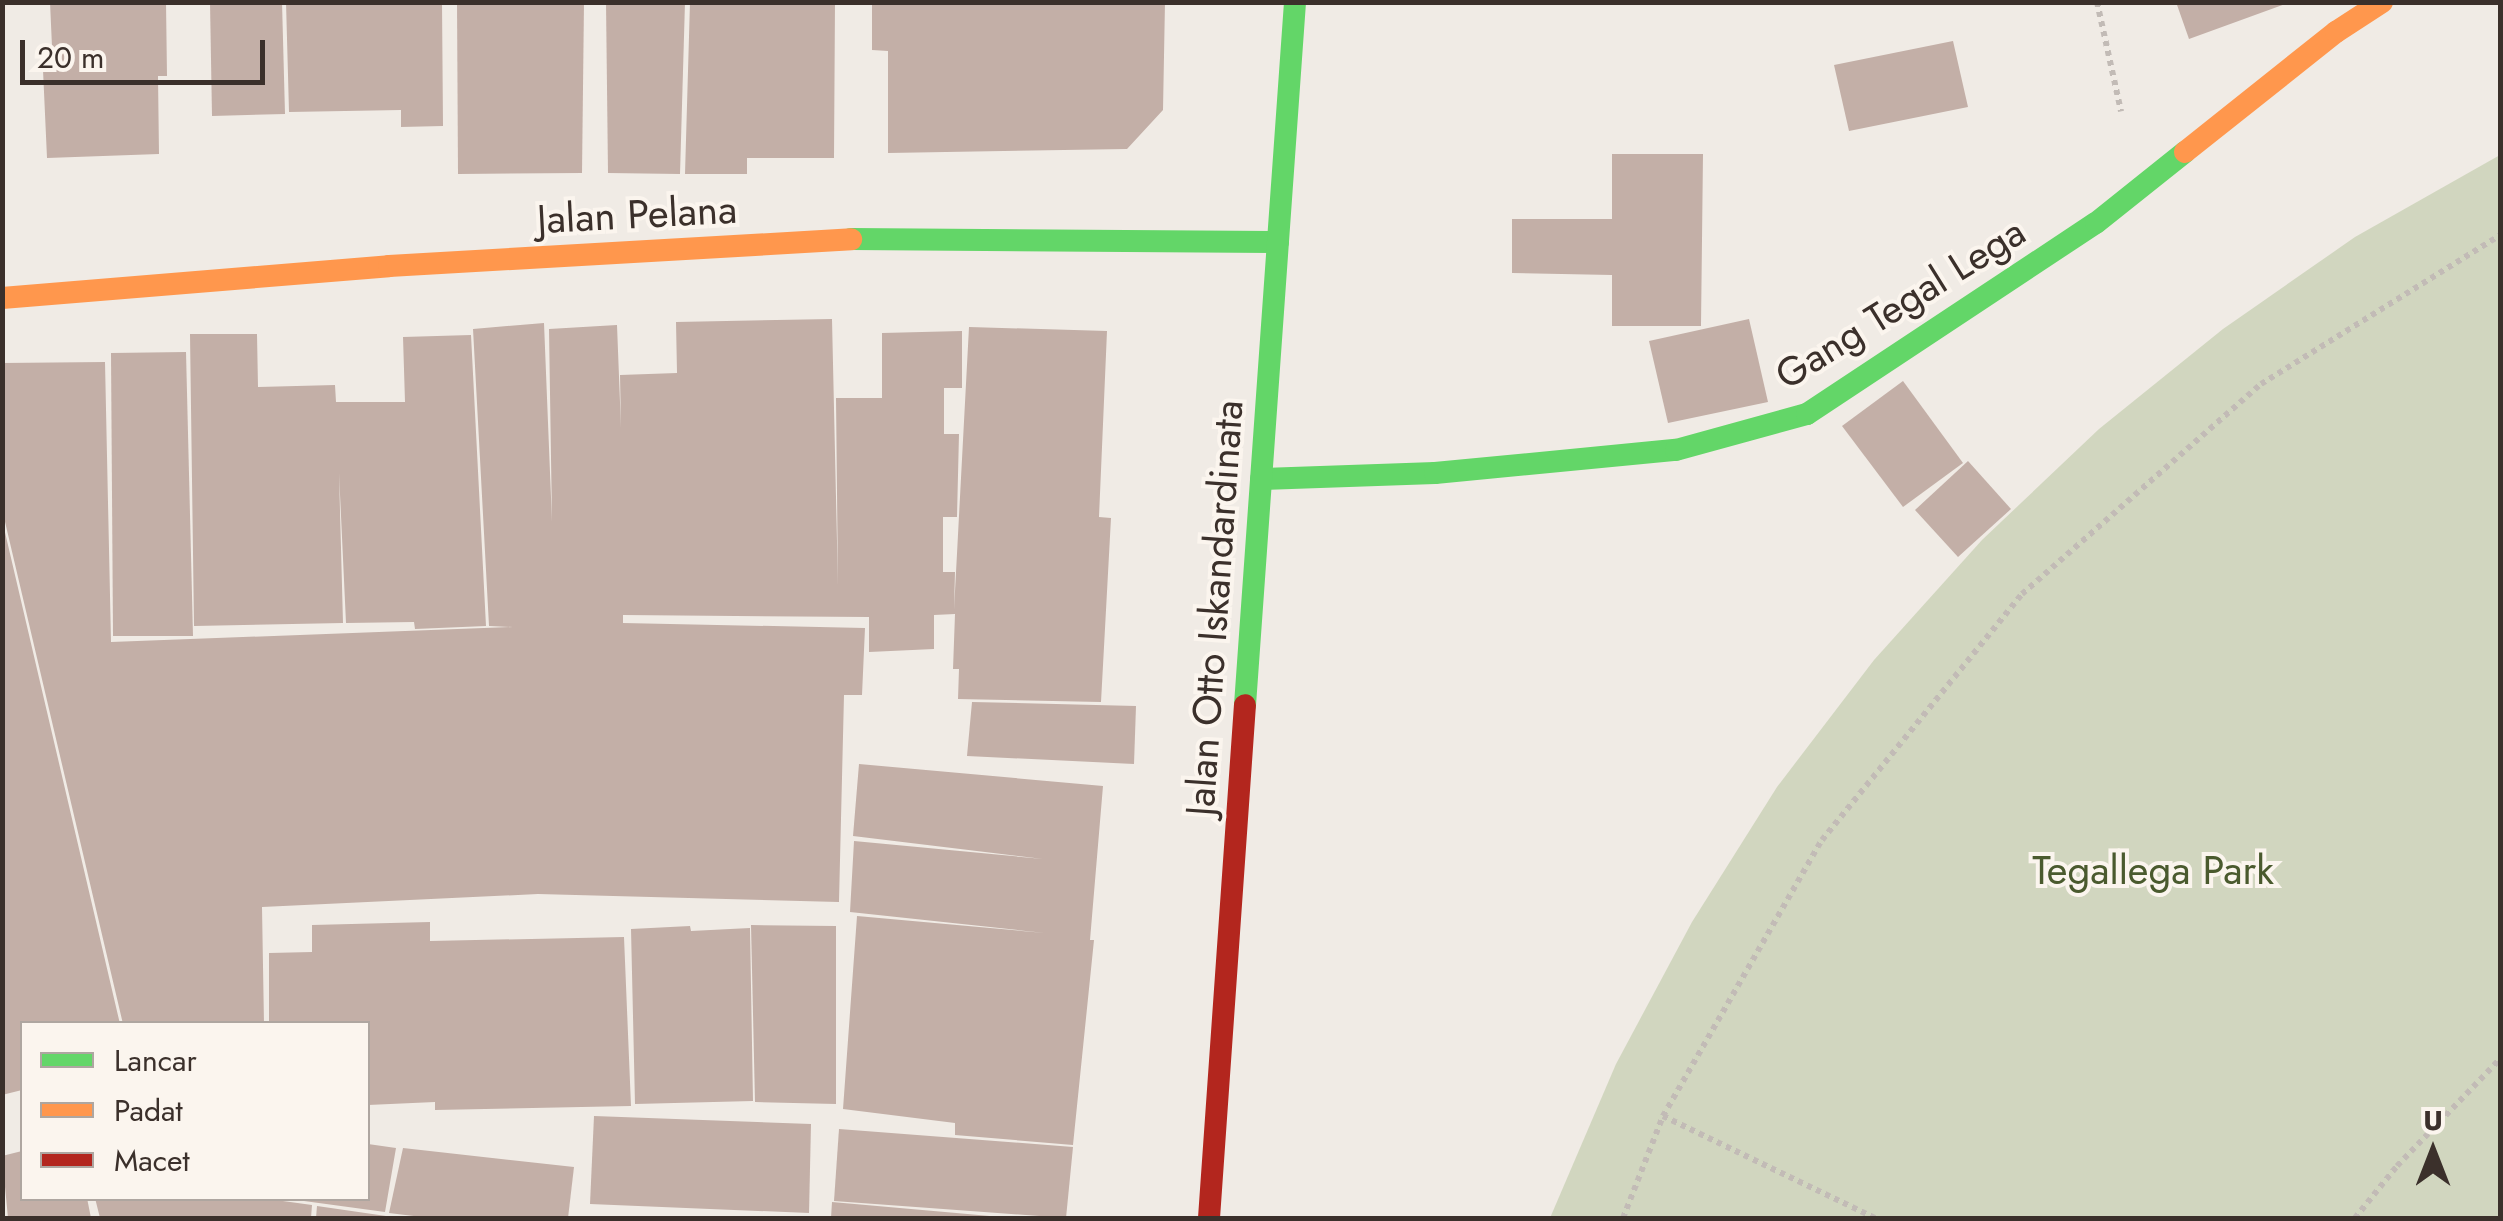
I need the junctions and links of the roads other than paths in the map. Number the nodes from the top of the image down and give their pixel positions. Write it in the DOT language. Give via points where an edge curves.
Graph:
graph roads {
  1 [pos="1295,2"];
  2 [pos="2382,2"];
  3 [pos="1278,242"];
  4 [pos="2,298"];
  5 [pos="1261,479"];
  6 [pos="1209,1218"];
  1 -- 3 [label="street, Jalan Otto Iskandardinata"];
  2 -- 5 [label="street, Gang Tegal Lega" via="2096,223 1807,414 1676,450 1435,473"];
  3 -- 4 [label="street, Jalan Pelana" via="836,240 389,266"];
  3 -- 5 [label="street, Jalan Otto Iskandardinata"];
  5 -- 6 [label="street, Jalan Otto Iskandardinata"];
}
